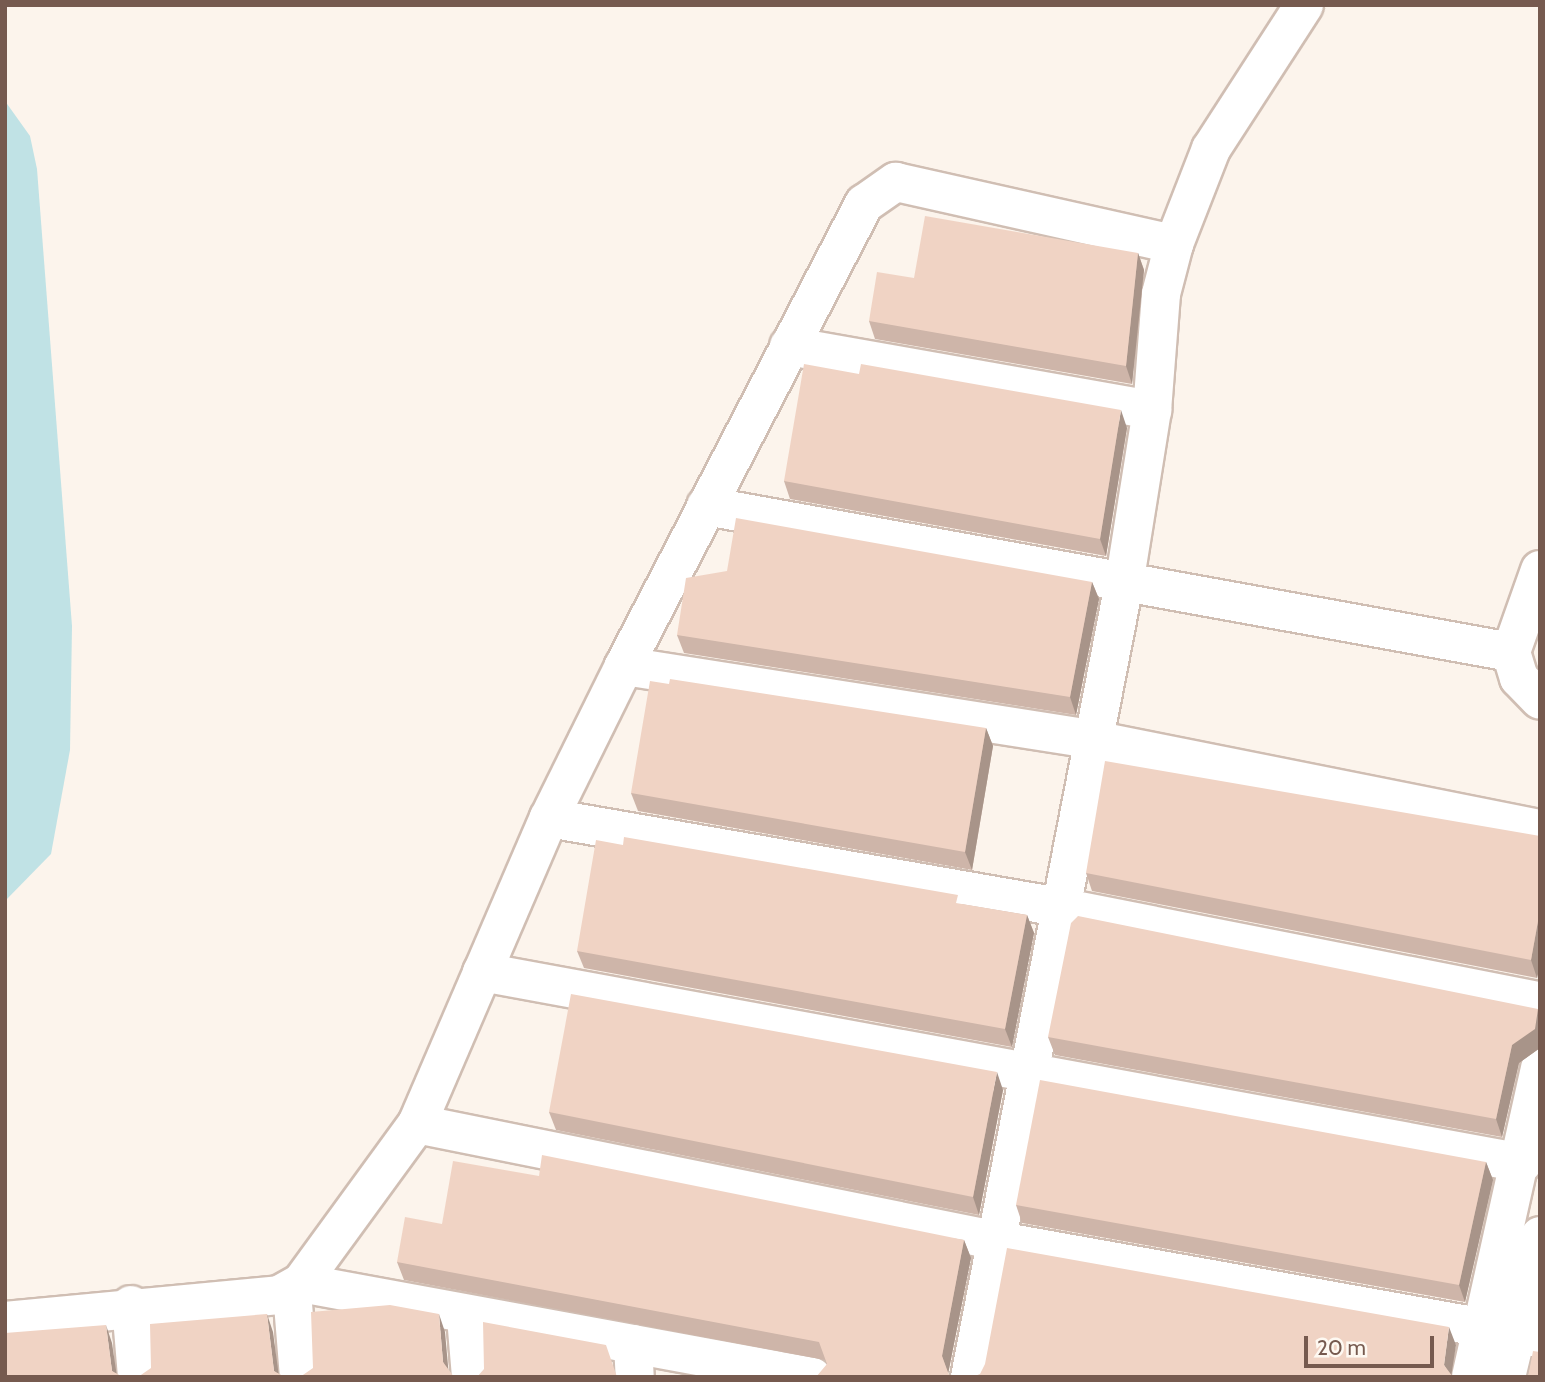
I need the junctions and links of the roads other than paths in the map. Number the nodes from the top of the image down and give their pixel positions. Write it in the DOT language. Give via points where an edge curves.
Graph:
graph roads {
  1 [pos="1304,5"];
  2 [pos="1174,244"];
  3 [pos="789,346"];
  4 [pos="1152,410"];
  5 [pos="706,506"];
  6 [pos="1540,570"];
  7 [pos="1125,579"];
  8 [pos="1511,652"];
  9 [pos="624,666"];
  10 [pos="1540,700"];
  11 [pos="1089,739"];
  12 [pos="549,818"];
  13 [pos="1540,829"];
  14 [pos="1059,907"];
  15 [pos="482,972"];
  16 [pos="1540,1001"];
  17 [pos="1540,1068"];
  18 [pos="1028,1070"];
  19 [pos="418,1124"];
  20 [pos="1523,1163"];
  21 [pos="1540,1236"];
  22 [pos="999,1241"];
  23 [pos="297,1287"];
  24 [pos="131,1306"];
  25 [pos="466,1317"];
  26 [pos="5,1321"];
  27 [pos="1513,1333"];
  28 [pos="634,1361"];
  29 [pos="744,1371"];
  30 [pos="136,1377"];
  31 [pos="299,1377"];
  32 [pos="471,1377"];
  33 [pos="813,1377"];
  34 [pos="970,1377"];
  35 [pos="1471,1377"];
  36 [pos="1507,1377"];
  1 -- 2 [label="street" via="1211,149"];
  2 -- 3 [label="street" via="897,182 864,204"];
  2 -- 4 [label="street" via="1161,294"];
  3 -- 4 [label="street"];
  3 -- 5 [label="street"];
  4 -- 7 [label="street"];
  5 -- 7 [label="street"];
  5 -- 9 [label="street"];
  6 -- 8 [label="street"];
  7 -- 8 [label="street"];
  7 -- 11 [label="street"];
  8 -- 10 [label="street" via="1519,678"];
  9 -- 11 [label="street"];
  9 -- 12 [label="street"];
  11 -- 13 [label="street"];
  11 -- 14 [label="street"];
  12 -- 14 [label="street"];
  12 -- 15 [label="street"];
  14 -- 16 [label="street"];
  14 -- 18 [label="street"];
  15 -- 18 [label="street"];
  15 -- 19 [label="street"];
  17 -- 20 [label="street"];
  18 -- 20 [label="street"];
  18 -- 22 [label="street"];
  19 -- 22 [label="street"];
  19 -- 23 [label="street"];
  20 -- 27 [label="street"];
  21 -- 27 [label="street"];
  22 -- 27 [label="street"];
  22 -- 34 [label="street"];
  23 -- 24 [label="street"];
  23 -- 25 [label="street"];
  23 -- 31 [label="street"];
  24 -- 26 [label="street"];
  24 -- 30 [label="street"];
  25 -- 28 [label="street"];
  25 -- 32 [label="street"];
  27 -- 35 [label="street"];
  27 -- 36 [label="street"];
  28 -- 29 [label="street"];
  29 -- 33 [label="street"];
}
